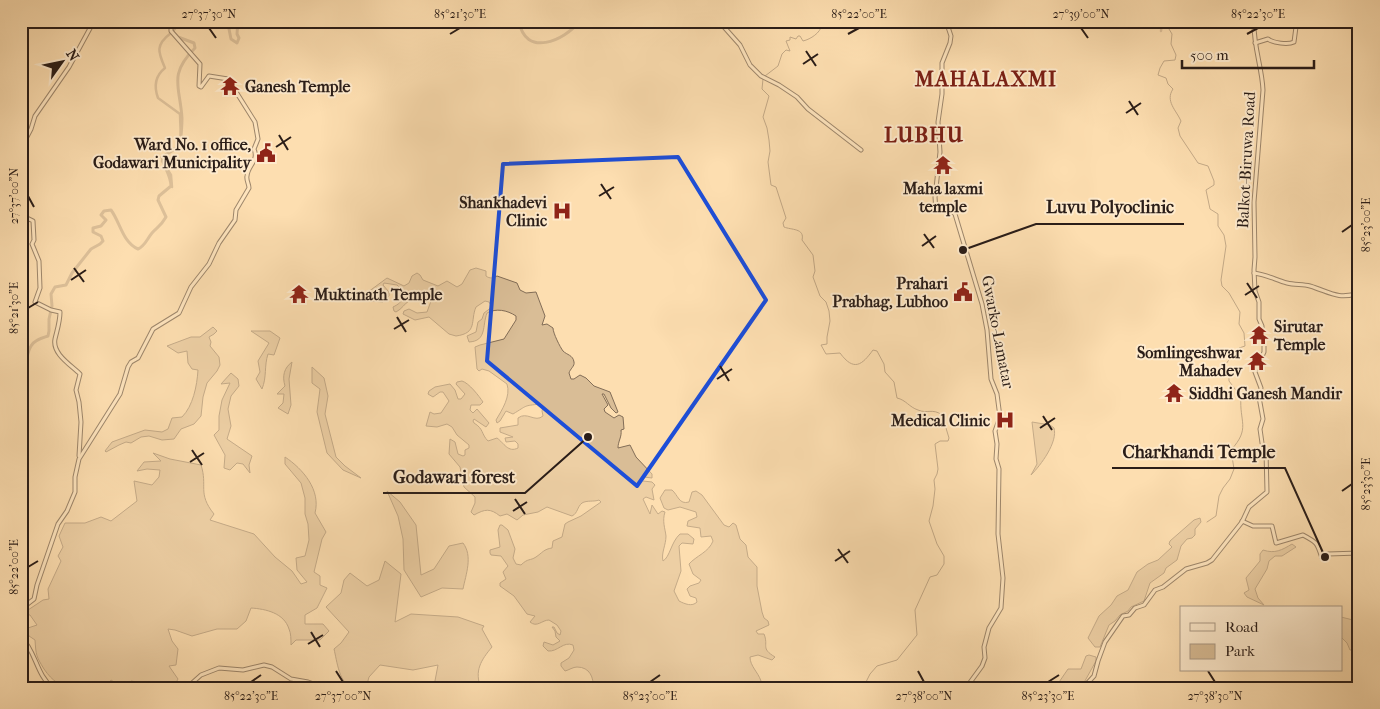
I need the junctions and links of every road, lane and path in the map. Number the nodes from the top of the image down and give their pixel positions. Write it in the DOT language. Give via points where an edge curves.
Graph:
graph roads {
  1 [pos="94,21"];
  2 [pos="171,21"];
  3 [pos="946,21"];
  4 [pos="1254,21"];
  5 [pos="1300,21"];
  6 [pos="723,23"];
  7 [pos="1255,43"];
  8 [pos="21,148"];
  9 [pos="861,150"];
  10 [pos="21,215"];
  11 [pos="1254,273"];
  12 [pos="1359,293"];
  13 [pos="79,459"];
  14 [pos="1242,520"];
  15 [pos="1359,553"];
  16 [pos="21,609"];
  17 [pos="21,637"];
  18 [pos="53,688"];
  19 [pos="179,688"];
  20 [pos="325,688"];
  21 [pos="966,688"];
  22 [pos="1083,688"];
  1 -- 8 [label="street" via="69,67 35,116"];
  2 -- 13 [label="street" via="171,31 200,64 199,86 209,76 228,80 255,122 258,139 255,159 246,176 249,188 236,210 235,220 180,311 153,329 138,358 130,362 120,394"];
  3 -- 21 [label="street, Gwarko-Lamatar" via="951,36 942,63 936,211 955,214 971,265 987,330 991,379 998,394 1000,417 995,431 998,534 1003,578 1001,608 989,628 984,662"];
  4 -- 7 [label="street, Balkot-Biruwa Road"];
  5 -- 7 [label="street" via="1294,42 1290,44 1268,39"];
  6 -- 9 [label="street" via="750,65 764,78 797,97"];
  7 -- 11 [label="street, Balkot-Biruwa Road" via="1263,90 1254,190"];
  10 -- 13 [label="street" via="33,221 32,244 39,261 40,288 35,302 60,312 55,349 80,374 76,390 81,422"];
  11 -- 12 [label="street" via="1339,296"];
  11 -- 14 [label="street, Balkot-Biruwa Road" via="1264,352 1256,372 1261,388 1263,419 1260,432 1266,451 1267,492 1249,507"];
  13 -- 16 [label="street" via="75,492 58,524 35,597"];
  14 -- 15 [label="street" via="1253,526 1272,526 1276,543 1302,535 1309,538 1320,549 1322,558 1328,554"];
  14 -- 22 [label="street, Balkot-Biruwa Road" via="1212,560 1186,570 1155,590 1144,605 1123,616 1106,642 1094,676"];
  17 -- 18 [label="street"];
  19 -- 20 [label="street" via="219,668 242,670 264,665 291,679"];
}
